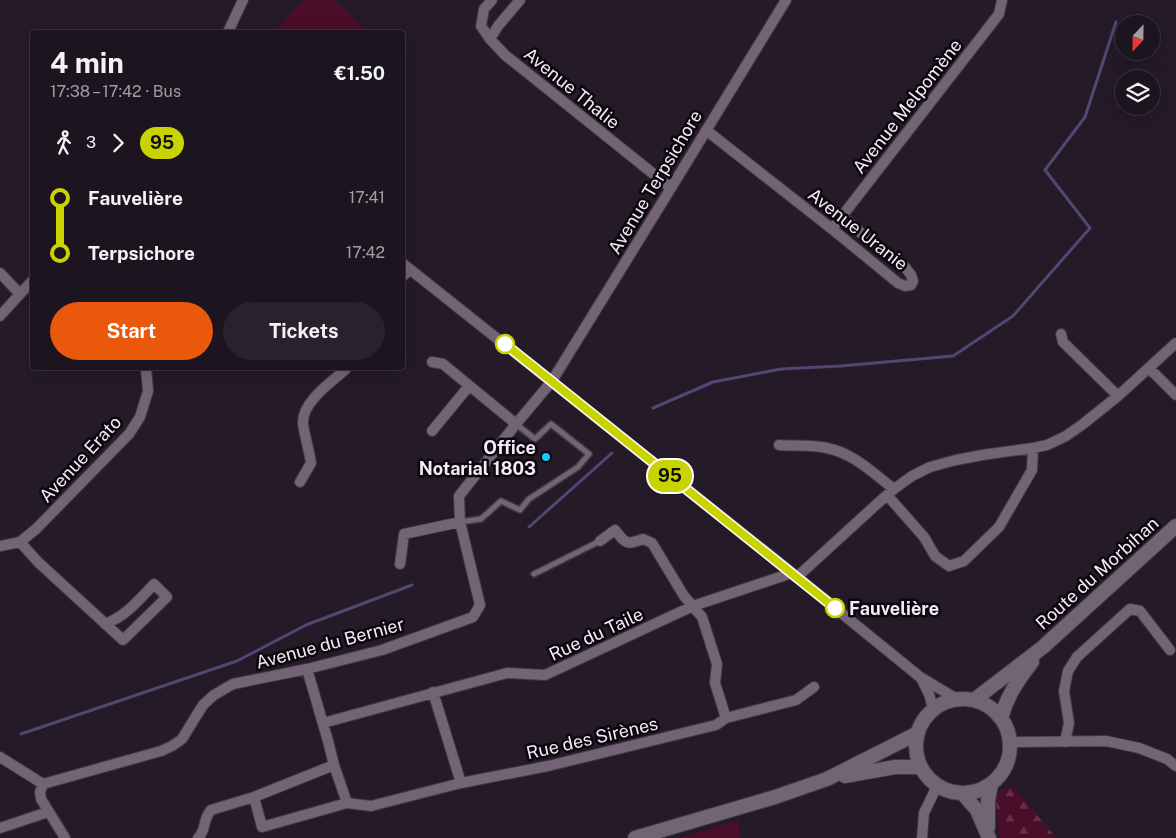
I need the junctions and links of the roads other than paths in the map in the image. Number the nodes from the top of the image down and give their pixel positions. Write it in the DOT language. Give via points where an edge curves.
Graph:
graph roads {
  1 [pos="243,0"];
  2 [pos="492,0"];
  3 [pos="520,0"];
  4 [pos="786,0"];
  5 [pos="1002,0"];
  6 [pos="229,30"];
  7 [pos="490,39"];
  8 [pos="706,130"];
  9 [pos="671,188"];
  10 [pos="842,216"];
  11 [pos="832,229"];
  12 [pos="406,266"];
  13 [pos="0,273"];
  14 [pos="30,283"];
  15 [pos="20,294"];
  16 [pos="0,316"];
  17 [pos="1061,334"];
  18 [pos="1176,343"];
  19 [pos="432,362"];
  20 [pos="1149,368"];
  21 [pos="146,370"];
  22 [pos="345,370"];
  23 [pos="552,382"];
  24 [pos="469,386"];
  25 [pos="1176,395"];
  26 [pos="1118,396"];
  27 [pos="516,424"];
  28 [pos="432,431"];
  29 [pos="780,445"];
  30 [pos="1032,448"];
  31 [pos="300,482"];
  32 [pos="891,492"];
  33 [pos="460,522"];
  34 [pos="1176,526"];
  35 [pos="20,542"];
  36 [pos="600,542"];
  37 [pos="0,546"];
  38 [pos="400,564"];
  39 [pos="534,574"];
  40 [pos="794,574"];
  41 [pos="693,606"];
  42 [pos="105,624"];
  43 [pos="1043,647"];
  44 [pos="1170,650"];
  45 [pos="308,669"];
  46 [pos="920,678"];
  47 [pos="814,687"];
  48 [pos="433,692"];
  49 [pos="957,699"];
  50 [pos="974,700"];
  51 [pos="933,708"];
  52 [pos="726,718"];
  53 [pos="1001,718"];
  54 [pos="323,723"];
  55 [pos="916,734"];
  56 [pos="1010,742"];
  57 [pos="1065,742"];
  58 [pos="0,757"];
  59 [pos="334,765"];
  60 [pos="1176,766"];
  61 [pos="920,767"];
  62 [pos="827,779"];
  63 [pos="461,783"];
  64 [pos="43,784"];
  65 [pos="991,785"];
  66 [pos="937,786"];
  67 [pos="964,794"];
  68 [pos="254,797"];
  69 [pos="347,803"];
  70 [pos="48,812"];
  71 [pos="0,828"];
  72 [pos="989,835"];
  73 [pos="65,838"];
  74 [pos="198,838"];
  75 [pos="635,838"];
  76 [pos="922,838"];
  1 -- 6 [label="street"];
  2 -- 7 [label="street, Avenue Thalie" via="484,9 481,26"];
  3 -- 7 [label="street"];
  4 -- 8 [label="street, Avenue Terpsichore"];
  5 -- 10 [label="street, Avenue Melpomène" via="999,14"];
  7 -- 9 [label="street, Avenue Thalie" via="505,55"];
  8 -- 9 [label="street, Avenue Terpsichore"];
  8 -- 11 [label="street, Avenue Uranie"];
  9 -- 23 [label="street, Avenue Terpsichore"];
  10 -- 11 [label="street, Avenue Melpomène"];
  10 -- 11 [label="street, Avenue Uranie" via="905,267 913,281 911,285 898,283"];
  12 -- 23 [label="street"];
  13 -- 15 [label="street"];
  14 -- 15 [label="street"];
  15 -- 16 [label="street"];
  17 -- 26 [label="street" via="1062,342"];
  18 -- 20 [label="street, Rue du Taile"];
  19 -- 24 [label="street" via="443,364"];
  20 -- 25 [label="street"];
  20 -- 26 [label="street, Rue du Taile"];
  21 -- 35 [label="street, Avenue Erato" via="148,391 140,417 129,434"];
  22 -- 31 [label="street" via="308,406 303,422 311,463"];
  23 -- 27 [label="street, Avenue du Bernier"];
  23 -- 40 [label="street"];
  24 -- 27 [label="street"];
  24 -- 28 [label="street"];
  26 -- 30 [label="street, Rue du Taile" via="1066,436"];
  27 -- 33 [label="street, Avenue du Bernier" via="459,496"];
  27 -- 33 [label="lane" via="535,439 551,424 589,454 578,467 529,499 520,510 501,501 481,519"];
  29 -- 32 [label="street" via="837,450 864,466"];
  30 -- 32 [label="street, Rue du Taile" via="930,467"];
  30 -- 32 [label="street" via="1032,470 999,527 964,561 949,566 935,556"];
  32 -- 40 [label="street, Rue du Taile"];
  33 -- 38 [label="street" via="404,534"];
  33 -- 45 [label="street, Avenue du Bernier" via="480,605 473,617 382,650"];
  34 -- 43 [label="main road, Route du Morbihan"];
  35 -- 37 [label="street"];
  35 -- 42 [label="street"];
  36 -- 39 [label="lane"];
  36 -- 41 [label="street" via="615,530 624,541 631,543 643,539 652,543"];
  40 -- 41 [label="street, Rue du Taile"];
  40 -- 46 [label="street"];
  41 -- 48 [label="street, Rue du Taile" via="545,676 507,673"];
  41 -- 52 [label="street" via="702,617 717,664 715,684"];
  42 -- 42 [label="street" via="128,611 154,584 167,597 123,640"];
  43 -- 50 [label="main road, Route du Morbihan"];
  43 -- 53 [label="main road, Route du Morbihan" via="1013,688"];
  44 -- 57 [label="street" via="1140,611 1130,609 1077,657 1068,671 1064,691 1069,723"];
  45 -- 54 [label="street"];
  45 -- 64 [label="street, Avenue du Bernier" via="233,684 203,705 182,739 161,751"];
  46 -- 49 [label="street"];
  46 -- 51 [label="street"];
  47 -- 52 [label="street, Rue des Sirènes" via="796,700"];
  48 -- 54 [label="street, Rue du Taile"];
  48 -- 63 [label="street"];
  49 -- 50 [label="main road"];
  49 -- 51 [label="main road"];
  50 -- 53 [label="main road" via="994,710"];
  51 -- 55 [label="main road"];
  52 -- 63 [label="street, Rue des Sirènes" via="716,725 548,766"];
  53 -- 56 [label="main road"];
  54 -- 59 [label="street"];
  55 -- 61 [label="main road" via="915,751"];
  55 -- 62 [label="main road"];
  56 -- 57 [label="street"];
  56 -- 65 [label="main road" via="1006,766"];
  57 -- 60 [label="street" via="1106,741 1139,748"];
  58 -- 64 [label="street"];
  59 -- 68 [label="street"];
  59 -- 69 [label="street"];
  61 -- 62 [label="main road" via="895,767"];
  61 -- 66 [label="main road"];
  62 -- 75 [label="main road"];
  63 -- 69 [label="street, Rue des Sirènes" via="372,806"];
  64 -- 70 [label="street" via="41,799"];
  65 -- 67 [label="main road" via="978,792"];
  65 -- 72 [label="main road"];
  66 -- 67 [label="main road"];
  66 -- 76 [label="street" via="924,813"];
  67 -- 72 [label="main road" via="977,810"];
  68 -- 69 [label="street" via="262,827"];
  68 -- 74 [label="street" via="211,810"];
  70 -- 71 [label="street"];
  70 -- 73 [label="street"];
}
